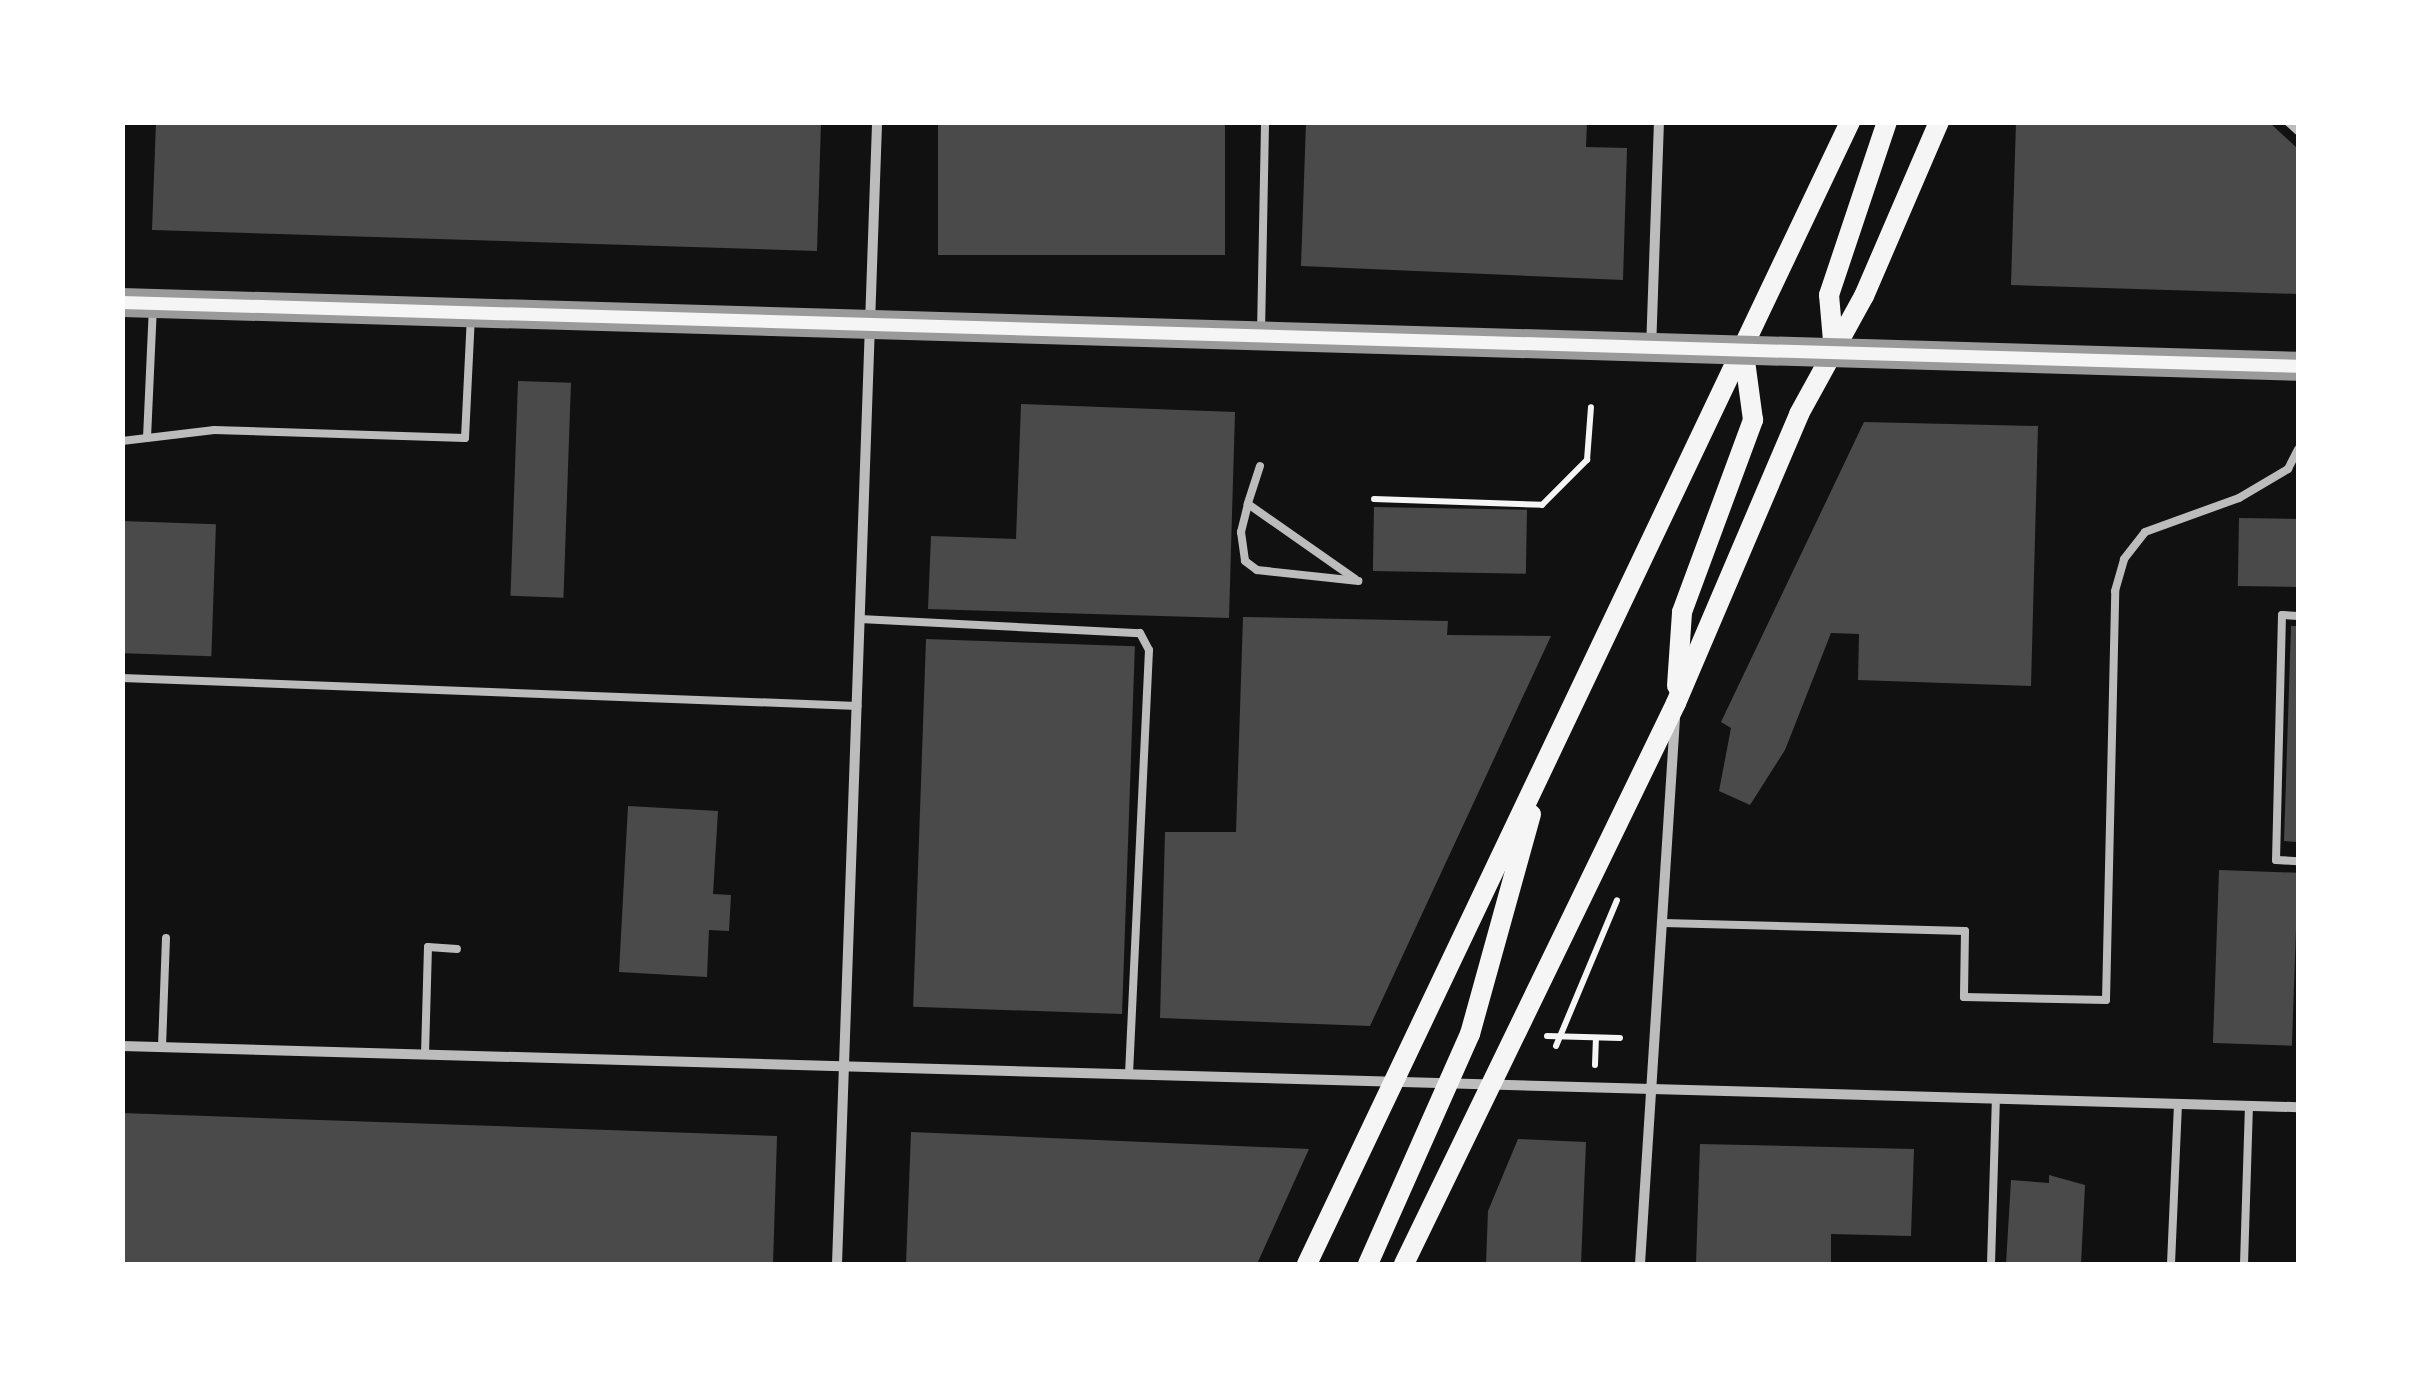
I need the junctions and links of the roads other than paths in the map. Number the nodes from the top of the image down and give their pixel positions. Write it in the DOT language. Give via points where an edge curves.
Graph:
graph roads {
  1 [pos="877,122"];
  2 [pos="1264,122"];
  3 [pos="1659,122"];
  4 [pos="1850,122"];
  5 [pos="1887,122"];
  6 [pos="1940,122"];
  7 [pos="2288,122"];
  8 [pos="2298,132"];
  9 [pos="122,302"];
  10 [pos="153,303"];
  11 [pos="472,313"];
  12 [pos="870,328"];
  13 [pos="1260,337"];
  14 [pos="1651,350"];
  15 [pos="1744,352"];
  16 [pos="1834,354"];
  17 [pos="2298,366"];
  18 [pos="146,438"];
  19 [pos="122,441"];
  20 [pos="2298,448"];
  21 [pos="1260,466"];
  22 [pos="1248,504"];
  23 [pos="2298,616"];
  24 [pos="860,619"];
  25 [pos="122,678"];
  26 [pos="1676,702"];
  27 [pos="857,706"];
  28 [pos="1544,764"];
  29 [pos="2298,861"];
  30 [pos="1663,923"];
  31 [pos="166,938"];
  32 [pos="458,949"];
  33 [pos="122,1046"];
  34 [pos="162,1047"];
  35 [pos="426,1054"];
  36 [pos="844,1066"];
  37 [pos="1129,1073"];
  38 [pos="1390,1080"];
  39 [pos="1451,1082"];
  40 [pos="1488,1083"];
  41 [pos="1646,1088"];
  42 [pos="1996,1098"];
  43 [pos="2178,1104"];
  44 [pos="2249,1106"];
  45 [pos="2298,1107"];
  46 [pos="837,1264"];
  47 [pos="1307,1264"];
  48 [pos="1368,1264"];
  49 [pos="1404,1264"];
  50 [pos="1640,1264"];
  51 [pos="1992,1264"];
  52 [pos="2171,1264"];
  53 [pos="2244,1264"];
  1 -- 12 [label="street"];
  2 -- 13 [label="lane"];
  3 -- 14 [label="street"];
  4 -- 15 [label="main road"];
  5 -- 16 [label="main road" via="1829,295"];
  6 -- 16 [label="main road"];
  7 -- 8 [label="lane"];
  9 -- 10 [label="main road"];
  10 -- 11 [label="main road"];
  10 -- 18 [label="lane"];
  11 -- 12 [label="main road"];
  11 -- 18 [label="lane" via="465,438 214,430"];
  12 -- 13 [label="main road"];
  12 -- 24 [label="street"];
  13 -- 14 [label="main road"];
  14 -- 15 [label="main road"];
  15 -- 16 [label="main road"];
  15 -- 26 [label="main road" via="1753,420 1682,612"];
  15 -- 28 [label="main road"];
  16 -- 17 [label="main road"];
  16 -- 26 [label="main road"];
  18 -- 19 [label="lane"];
  20 -- 30 [label="lane" via="2288,468 2238,498 2145,532 2124,560 2115,591 2106,1000 1964,997 1965,931"];
  21 -- 22 [label="lane"];
  22 -- 22 [label="lane" via="1358,581 1257,570 1245,561 1241,532"];
  23 -- 29 [label="lane" via="2282,615 2276,860"];
  24 -- 27 [label="street"];
  24 -- 37 [label="lane" via="1140,633 1150,650"];
  25 -- 27 [label="lane"];
  26 -- 30 [label="street"];
  26 -- 40 [label="main road"];
  27 -- 36 [label="street"];
  28 -- 38 [label="main road"];
  28 -- 39 [label="main road"];
  30 -- 41 [label="street"];
  31 -- 34 [label="lane"];
  32 -- 35 [label="lane" via="428,947"];
  33 -- 34 [label="street"];
  34 -- 35 [label="street"];
  35 -- 36 [label="street"];
  36 -- 37 [label="street"];
  36 -- 46 [label="street"];
  37 -- 38 [label="street"];
  38 -- 39 [label="street"];
  38 -- 47 [label="main road"];
  39 -- 40 [label="street"];
  39 -- 48 [label="main road"];
  40 -- 41 [label="street"];
  40 -- 49 [label="main road"];
  41 -- 42 [label="street"];
  41 -- 50 [label="street"];
  42 -- 43 [label="street"];
  42 -- 51 [label="lane"];
  43 -- 44 [label="street"];
  43 -- 52 [label="lane"];
  44 -- 45 [label="street"];
  44 -- 53 [label="lane"];
}
